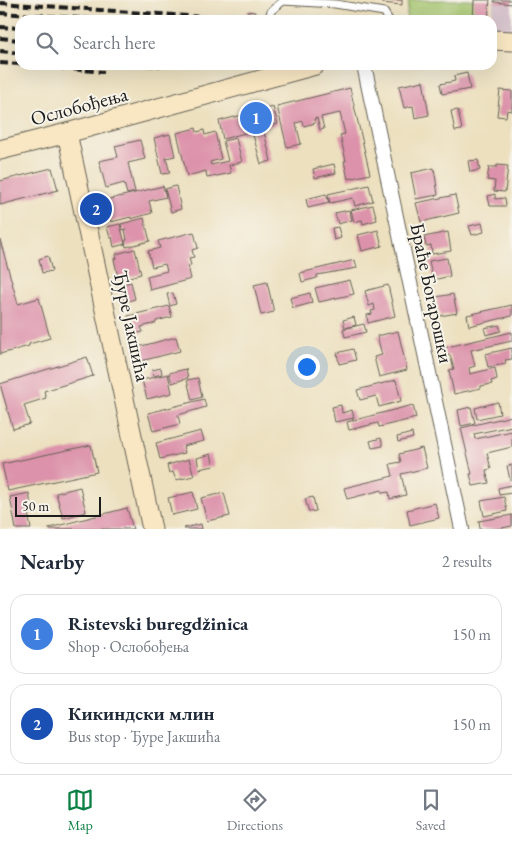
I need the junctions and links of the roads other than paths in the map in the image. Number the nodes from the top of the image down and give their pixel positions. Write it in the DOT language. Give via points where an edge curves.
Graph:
graph roads {
  1 [pos="270,15"];
  2 [pos="386,15"];
  3 [pos="497,40"];
  4 [pos="512,41"];
  5 [pos="289,70"];
  6 [pos="365,70"];
  7 [pos="67,133"];
  8 [pos="0,150"];
  9 [pos="152,529"];
  10 [pos="462,529"];
  1 -- 2 [label="lane" via="283,1 335,4"];
  3 -- 4 [label="main road"];
  5 -- 7 [label="main road, Ослобођења"];
  6 -- 10 [label="street, Браће Богарошки"];
  7 -- 8 [label="main road, Ослобођења"];
  7 -- 9 [label="main road, Ђуре Јакшића"];
}
